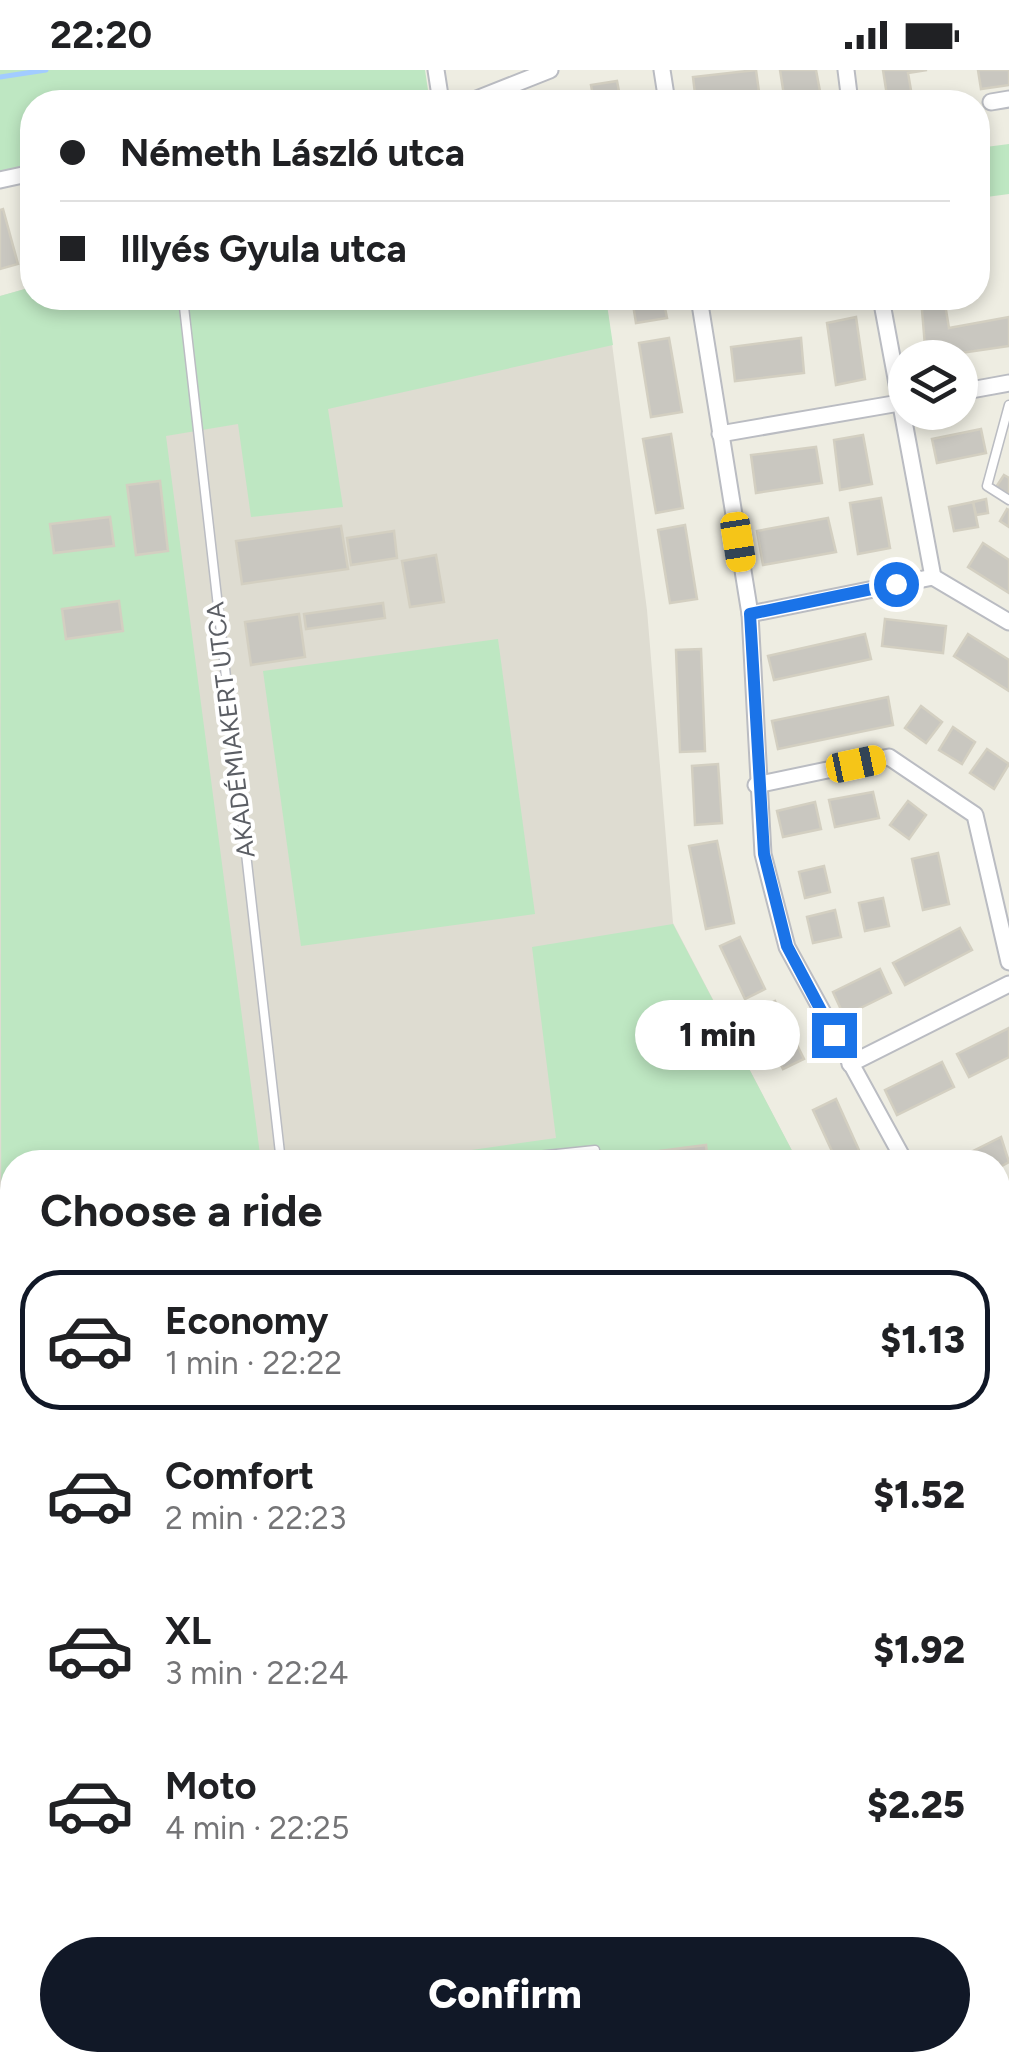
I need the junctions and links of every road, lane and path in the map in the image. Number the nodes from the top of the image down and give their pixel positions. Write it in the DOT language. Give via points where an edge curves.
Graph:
graph roads {
  1 [pos="550,70"];
  2 [pos="499,90"];
  3 [pos="1009,99"];
  4 [pos="991,102"];
  5 [pos="183,310"];
  6 [pos="701,310"];
  7 [pos="884,310"];
  8 [pos="890,340"];
  9 [pos="1009,383"];
  10 [pos="978,389"];
  11 [pos="888,404"];
  12 [pos="1009,406"];
  13 [pos="907,430"];
  14 [pos="720,434"];
  15 [pos="1009,500"];
  16 [pos="933,577"];
  17 [pos="750,614"];
  18 [pos="1009,622"];
  19 [pos="756,785"];
  20 [pos="1009,962"];
  21 [pos="1009,984"];
  22 [pos="850,1064"];
  23 [pos="279,1150"];
  24 [pos="897,1150"];
  1 -- 2 [label="street"];
  3 -- 4 [label="street"];
  5 -- 23 [label="lane, AKADÉMIAKERT UTCA"];
  6 -- 14 [label="street"];
  7 -- 8 [label="street"];
  9 -- 10 [label="street"];
  11 -- 14 [label="street"];
  12 -- 15 [label="lane" via="987,486"];
  13 -- 16 [label="street"];
  14 -- 17 [label="street"];
  16 -- 17 [label="street"];
  16 -- 18 [label="street"];
  17 -- 19 [label="street"];
  19 -- 20 [label="street" via="889,758 975,815"];
  19 -- 22 [label="street" via="764,854 787,946"];
  21 -- 22 [label="street"];
  22 -- 24 [label="street"];
}
